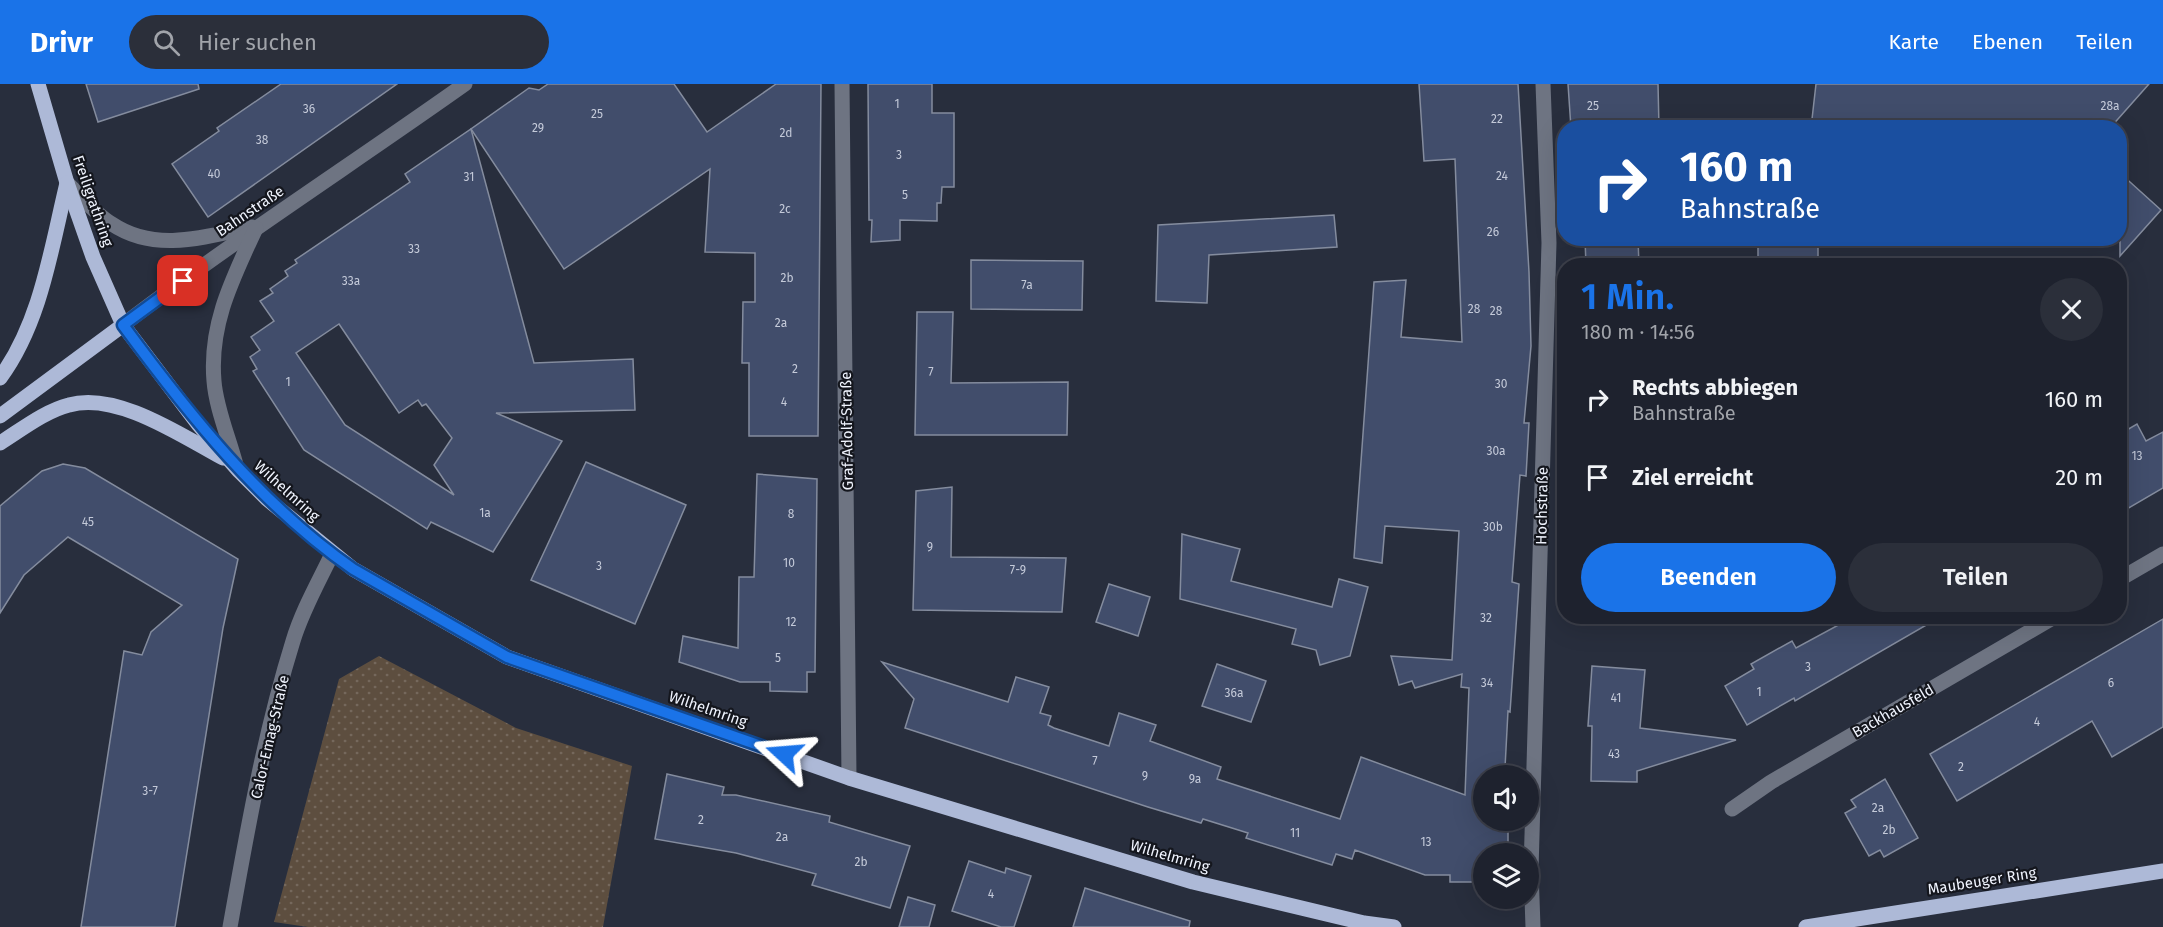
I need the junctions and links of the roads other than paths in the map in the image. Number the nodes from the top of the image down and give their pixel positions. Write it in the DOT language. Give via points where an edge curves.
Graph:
graph roads {
  1 [pos="38,84"];
  2 [pos="465,84"];
  3 [pos="842,84"];
  4 [pos="1543,84"];
  5 [pos="67,183"];
  6 [pos="257,225"];
  7 [pos="123,325"];
  8 [pos="0,378"];
  9 [pos="0,416"];
  10 [pos="0,442"];
  11 [pos="236,465"];
  12 [pos="332,554"];
  13 [pos="2163,554"];
  14 [pos="2127,575"];
  15 [pos="2042,624"];
  16 [pos="849,778"];
  17 [pos="1732,809"];
  18 [pos="2163,871"];
  19 [pos="230,927"];
  20 [pos="1394,927"];
  21 [pos="1533,927"];
  22 [pos="1806,927"];
  1 -- 5 [label="main road, Freiligrathring"];
  2 -- 6 [label="street, Bahnstraße" via="304,198"];
  3 -- 16 [label="street, Graf-Adolf-Straße"];
  4 -- 21 [label="street, Hochstraße" via="1549,243 1531,870"];
  5 -- 6 [label="street" via="111,224 165,242"];
  5 -- 7 [label="main road, Freiligrathring"];
  5 -- 8 [label="main road" via="38,300 24,338"];
  6 -- 7 [label="street, Bahnstraße"];
  6 -- 11 [label="street" via="224,298 212,344 214,383"];
  7 -- 9 [label="main road, Bahnstraße"];
  7 -- 11 [label="main road, Wilhelmring" via="198,424"];
  10 -- 11 [label="main road" via="68,405 90,401 127,410 165,426"];
  11 -- 12 [label="main road, Wilhelmring" via="267,499"];
  12 -- 16 [label="main road, Wilhelmring" via="507,657"];
  12 -- 19 [label="street, Calor-Emag-Straße" via="293,640 265,749"];
  13 -- 14 [label="street"];
  15 -- 17 [label="street, Backhausfeld" via="1781,776"];
  16 -- 20 [label="main road, Wilhelmring" via="1194,882"];
  18 -- 22 [label="main road, Maubeuger Ring"];
}
